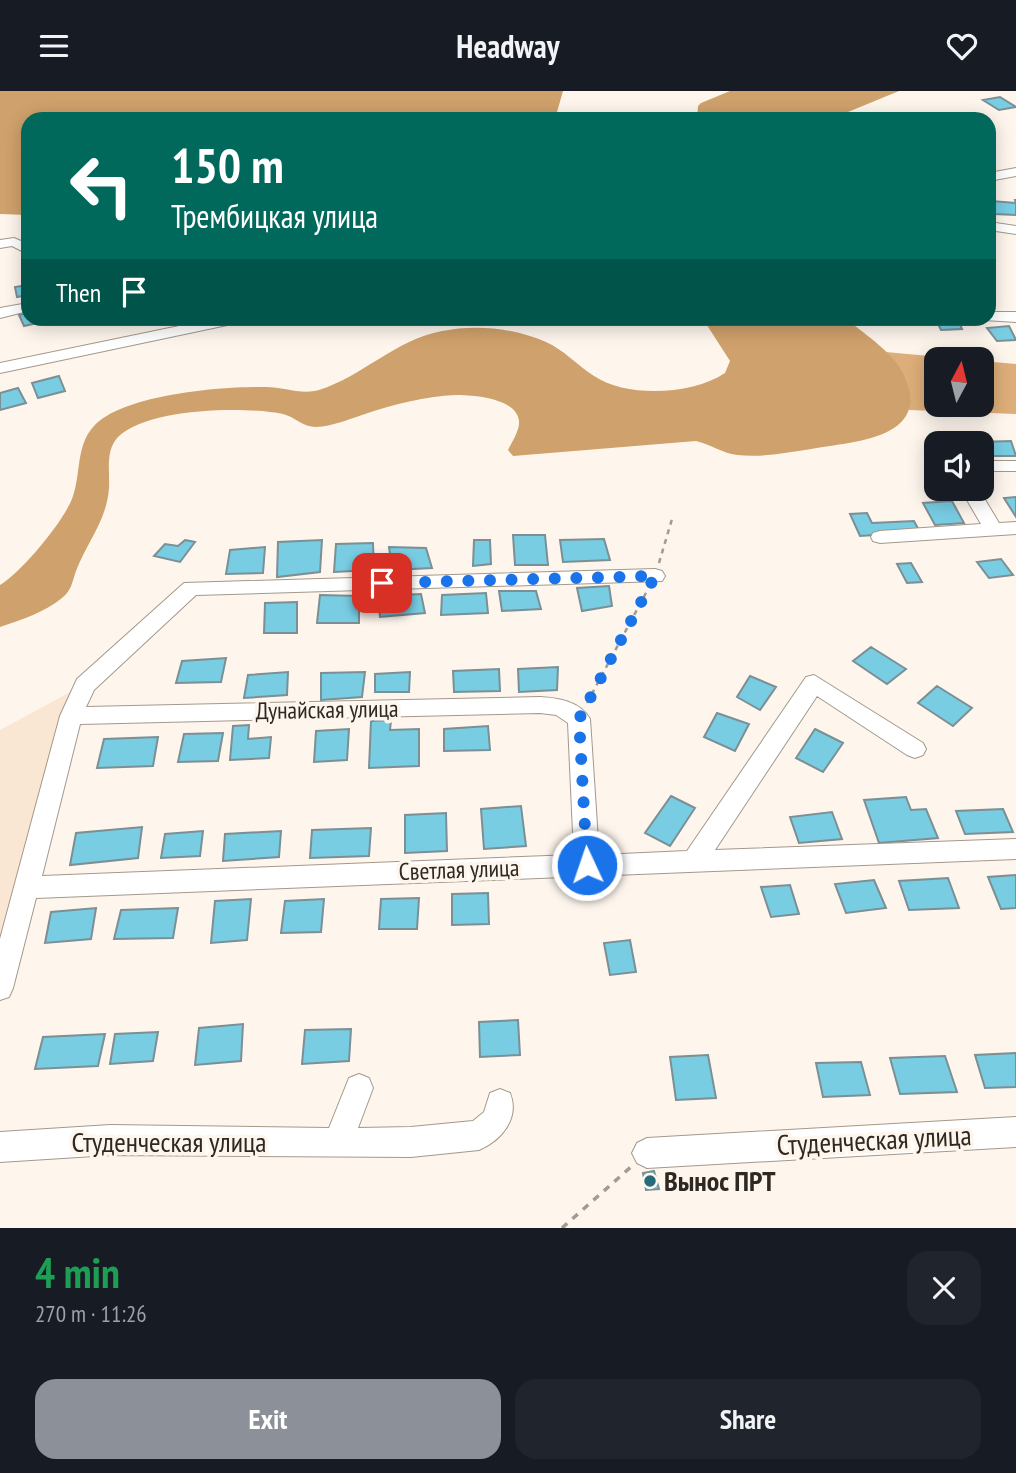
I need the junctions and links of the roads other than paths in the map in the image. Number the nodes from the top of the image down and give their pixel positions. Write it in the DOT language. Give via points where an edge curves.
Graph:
graph roads {
  1 [pos="1016,172"];
  2 [pos="996,176"];
  3 [pos="996,227"];
  4 [pos="1016,230"];
  5 [pos="0,244"];
  6 [pos="21,246"];
  7 [pos="21,308"];
  8 [pos="0,313"];
  9 [pos="996,317"];
  10 [pos="1016,317"];
  11 [pos="199,326"];
  12 [pos="0,368"];
  13 [pos="994,466"];
  14 [pos="1016,466"];
  15 [pos="977,501"];
  16 [pos="1016,528"];
  17 [pos="993,529"];
  18 [pos="880,537"];
  19 [pos="655,576"];
  20 [pos="71,716"];
  21 [pos="915,749"];
  22 [pos="1016,849"];
  23 [pos="694,861"];
  24 [pos="587,865"];
  25 [pos="27,887"];
  26 [pos="0,988"];
  27 [pos="359,1088"];
  28 [pos="500,1103"];
  29 [pos="1016,1132"];
  30 [pos="338,1143"];
  31 [pos="0,1147"];
  32 [pos="647,1153"];
  1 -- 2 [label="street"];
  3 -- 4 [label="street"];
  5 -- 6 [label="street"];
  7 -- 8 [label="street"];
  9 -- 10 [label="street"];
  11 -- 12 [label="street"];
  13 -- 14 [label="street"];
  15 -- 17 [label="street"];
  16 -- 17 [label="street"];
  17 -- 18 [label="street"];
  19 -- 20 [label="street" via="191,588 85,685"];
  20 -- 24 [label="street, Дунайская улица" via="561,707 579,719"];
  20 -- 25 [label="street"];
  21 -- 23 [label="street" via="814,683"];
  22 -- 23 [label="street, Светлая улица"];
  23 -- 24 [label="street, Светлая улица"];
  24 -- 25 [label="street, Светлая улица"];
  25 -- 26 [label="street"];
  27 -- 30 [label="street"];
  28 -- 30 [label="street, Студенческая улица" via="496,1120 479,1135"];
  29 -- 32 [label="street, Студенческая улица"];
  30 -- 31 [label="street, Студенческая улица" via="110,1140"];
}
